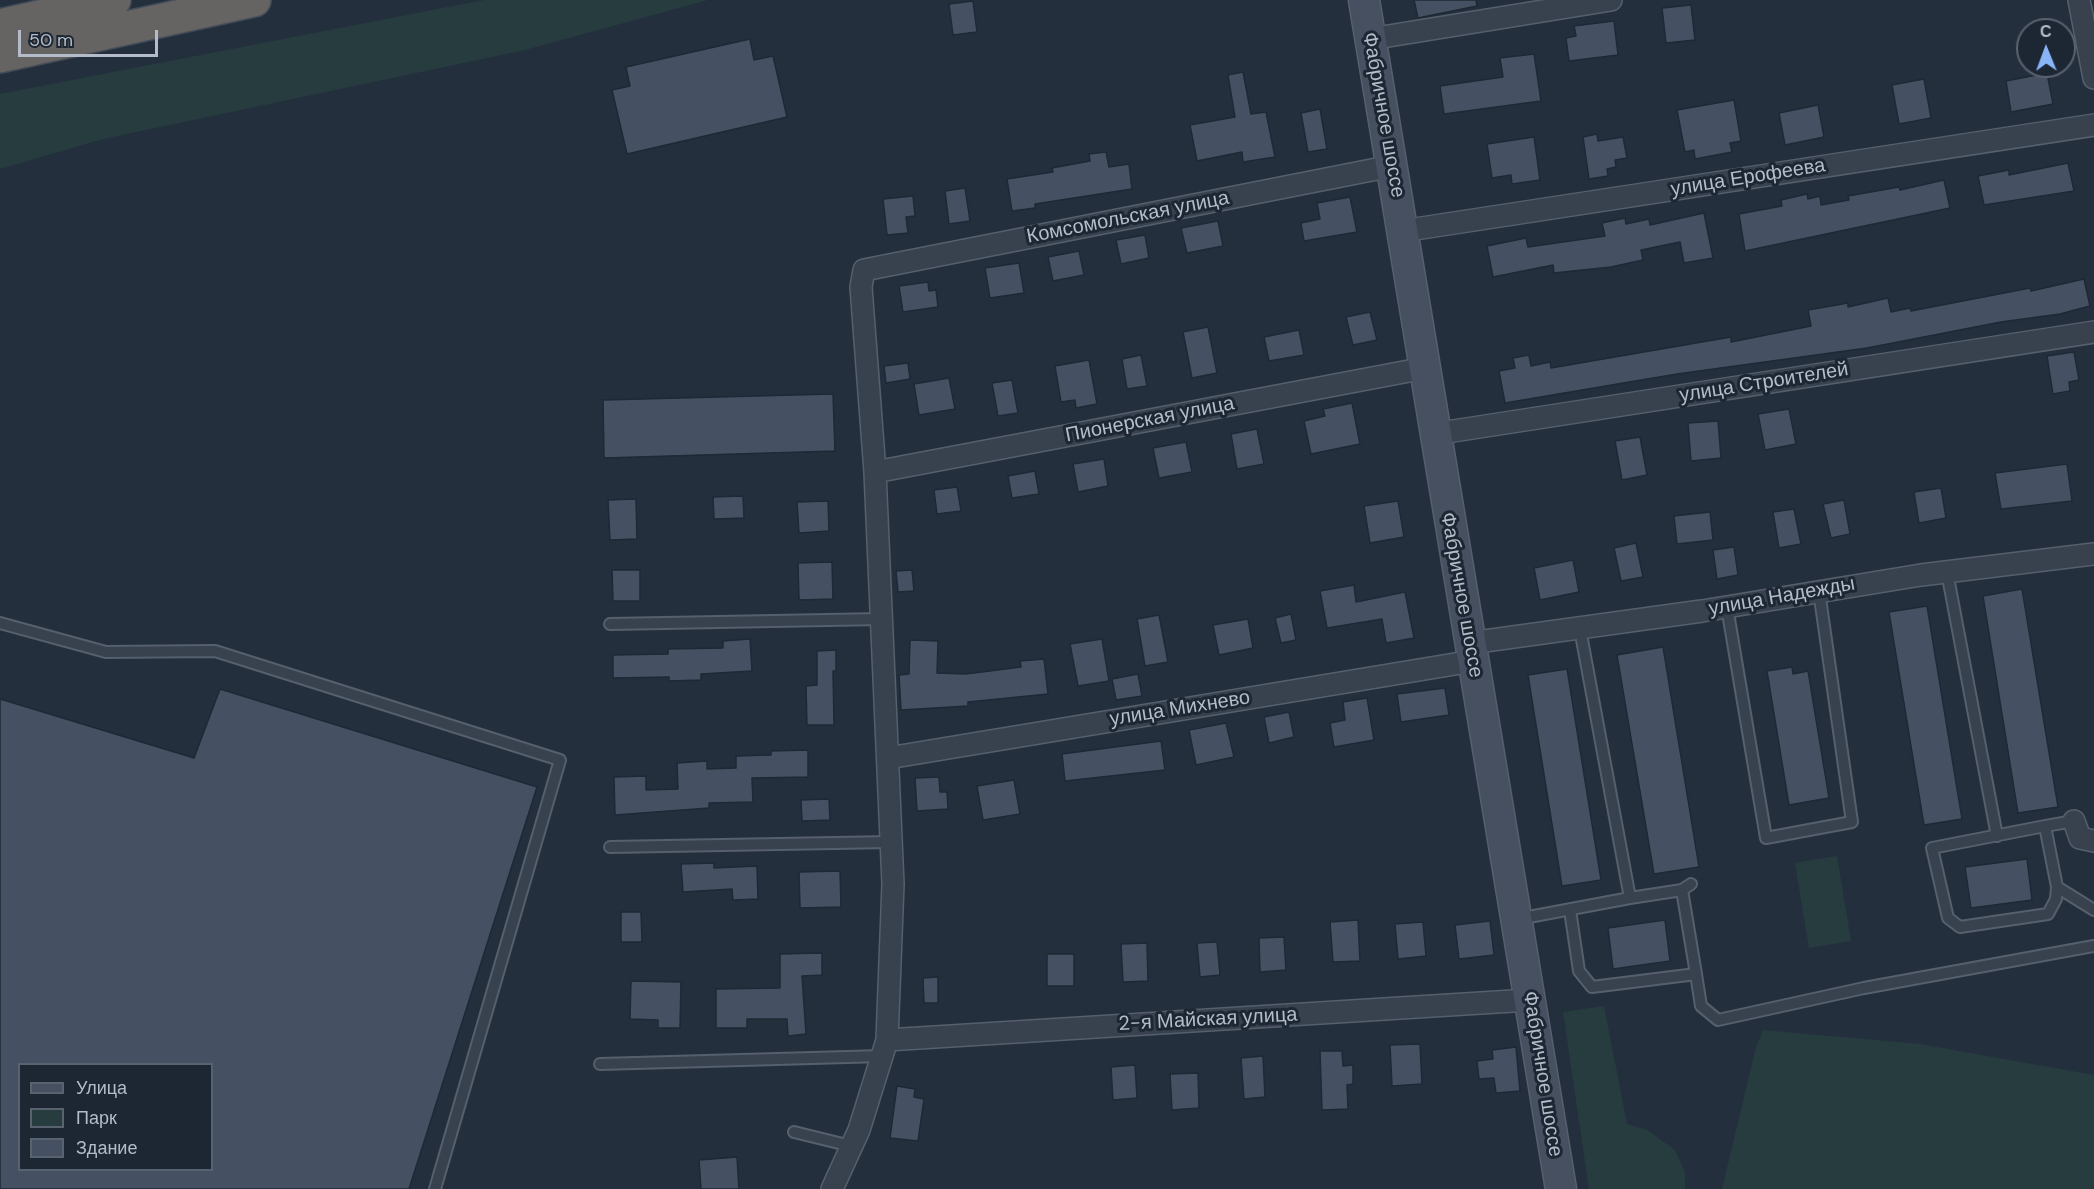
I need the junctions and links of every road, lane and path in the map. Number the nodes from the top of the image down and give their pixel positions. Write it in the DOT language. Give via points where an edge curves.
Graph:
graph roads {
  1 [pos="114,0"];
  2 [pos="255,0"];
  3 [pos="1364,0"];
  4 [pos="1611,0"];
  5 [pos="2079,0"];
  6 [pos="0,26"];
  7 [pos="1370,39"];
  8 [pos="0,56"];
  9 [pos="2094,78"];
  10 [pos="2094,125"];
  11 [pos="1392,166"];
  12 [pos="1402,231"];
  13 [pos="2094,332"];
  14 [pos="1425,368"];
  15 [pos="1434,434"];
  16 [pos="875,472"];
  17 [pos="2094,554"];
  18 [pos="1947,572"];
  19 [pos="1819,591"];
  20 [pos="1727,607"];
  21 [pos="882,619"];
  22 [pos="0,623"];
  23 [pos="610,624"];
  24 [pos="1580,629"];
  25 [pos="1471,652"];
  26 [pos="888,758"];
  27 [pos="2074,821"];
  28 [pos="2045,826"];
  29 [pos="1997,836"];
  30 [pos="2094,841"];
  31 [pos="891,842"];
  32 [pos="610,847"];
  33 [pos="2057,887"];
  34 [pos="1630,898"];
  35 [pos="1570,910"];
  36 [pos="2094,910"];
  37 [pos="1517,920"];
  38 [pos="2094,946"];
  39 [pos="1696,974"];
  40 [pos="1529,1000"];
  41 [pos="885,1048"];
  42 [pos="600,1064"];
  43 [pos="794,1132"];
  44 [pos="851,1146"];
  45 [pos="435,1189"];
  46 [pos="832,1189"];
  47 [pos="1561,1189"];
  1 -- 6 [label="highway"];
  2 -- 8 [label="highway"];
  3 -- 7 [label="main road, Фабричное шоссе"];
  4 -- 7 [label="street"];
  5 -- 9 [label="street"];
  7 -- 11 [label="main road, Фабричное шоссе"];
  10 -- 12 [label="street, улица Ерофеева"];
  11 -- 12 [label="main road, Фабричное шоссе"];
  11 -- 16 [label="street, Комсомольская улица" via="864,270 861,287"];
  12 -- 14 [label="main road, Фабричное шоссе"];
  13 -- 15 [label="street, улица Строителей"];
  14 -- 15 [label="main road, Фабричное шоссе"];
  14 -- 16 [label="street, Пионерская улица"];
  15 -- 25 [label="main road, Фабричное шоссе"];
  16 -- 21 [label="street"];
  17 -- 18 [label="street, улица Надежды"];
  18 -- 19 [label="street, улица Надежды"];
  18 -- 29 [label="lane"];
  19 -- 20 [label="street, улица Надежды"];
  19 -- 20 [label="lane" via="1852,822 1766,838"];
  20 -- 24 [label="street, улица Надежды"];
  21 -- 23 [label="lane"];
  21 -- 26 [label="street"];
  22 -- 45 [label="lane" via="106,652 215,651 560,760"];
  24 -- 25 [label="street, улица Надежды"];
  24 -- 34 [label="lane"];
  25 -- 26 [label="street, улица Михнево"];
  25 -- 37 [label="main road, Фабричное шоссе"];
  26 -- 31 [label="street"];
  27 -- 28 [label="lane"];
  27 -- 30 [label="street" via="2080,838"];
  28 -- 29 [label="lane"];
  28 -- 33 [label="lane"];
  29 -- 33 [label="lane" via="1932,848 1948,918 1960,927 2048,914"];
  31 -- 32 [label="lane"];
  31 -- 41 [label="street" via="893,884"];
  33 -- 36 [label="lane"];
  34 -- 35 [label="lane"];
  34 -- 39 [label="lane" via="1686,887"];
  35 -- 37 [label="lane"];
  35 -- 39 [label="lane" via="1579,971 1592,987"];
  37 -- 40 [label="main road, Фабричное шоссе"];
  38 -- 39 [label="lane" via="1864,988 1718,1020 1701,1006"];
  40 -- 41 [label="street, 2-я Майская улица"];
  40 -- 47 [label="main road, Фабричное шоссе"];
  41 -- 42 [label="lane"];
  41 -- 44 [label="street"];
  43 -- 44 [label="lane"];
  44 -- 46 [label="street"];
}
